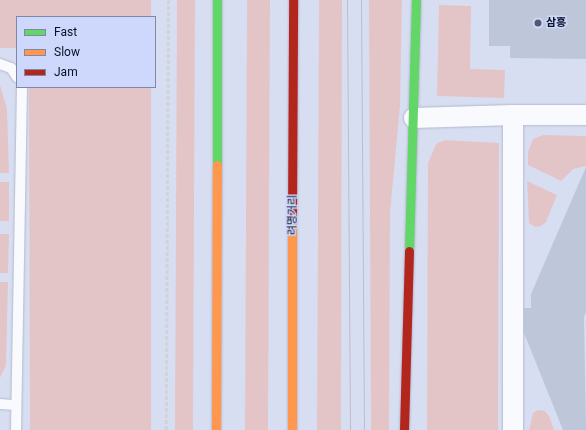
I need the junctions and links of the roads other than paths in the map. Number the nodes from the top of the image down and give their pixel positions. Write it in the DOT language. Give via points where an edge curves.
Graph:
graph roads {
  1 [pos="217,0"];
  2 [pos="293,0"];
  3 [pos="416,0"];
  4 [pos="0,64"];
  5 [pos="16,76"];
  6 [pos="22,88"];
  7 [pos="513,115"];
  8 [pos="586,115"];
  9 [pos="414,118"];
  10 [pos="0,404"];
  11 [pos="16,404"];
  12 [pos="16,430"];
  13 [pos="216,430"];
  14 [pos="292,430"];
  15 [pos="404,430"];
  16 [pos="513,430"];
  1 -- 13 [label="main road"];
  2 -- 14 [label="main road, 려명거리"];
  3 -- 9 [label="main road"];
  4 -- 5 [label="lane" via="11,68"];
  6 -- 11 [label="lane"];
  7 -- 8 [label="street"];
  7 -- 9 [label="street"];
  7 -- 16 [label="street"];
  9 -- 15 [label="main road"];
  10 -- 11 [label="lane"];
  11 -- 12 [label="lane"];
}
